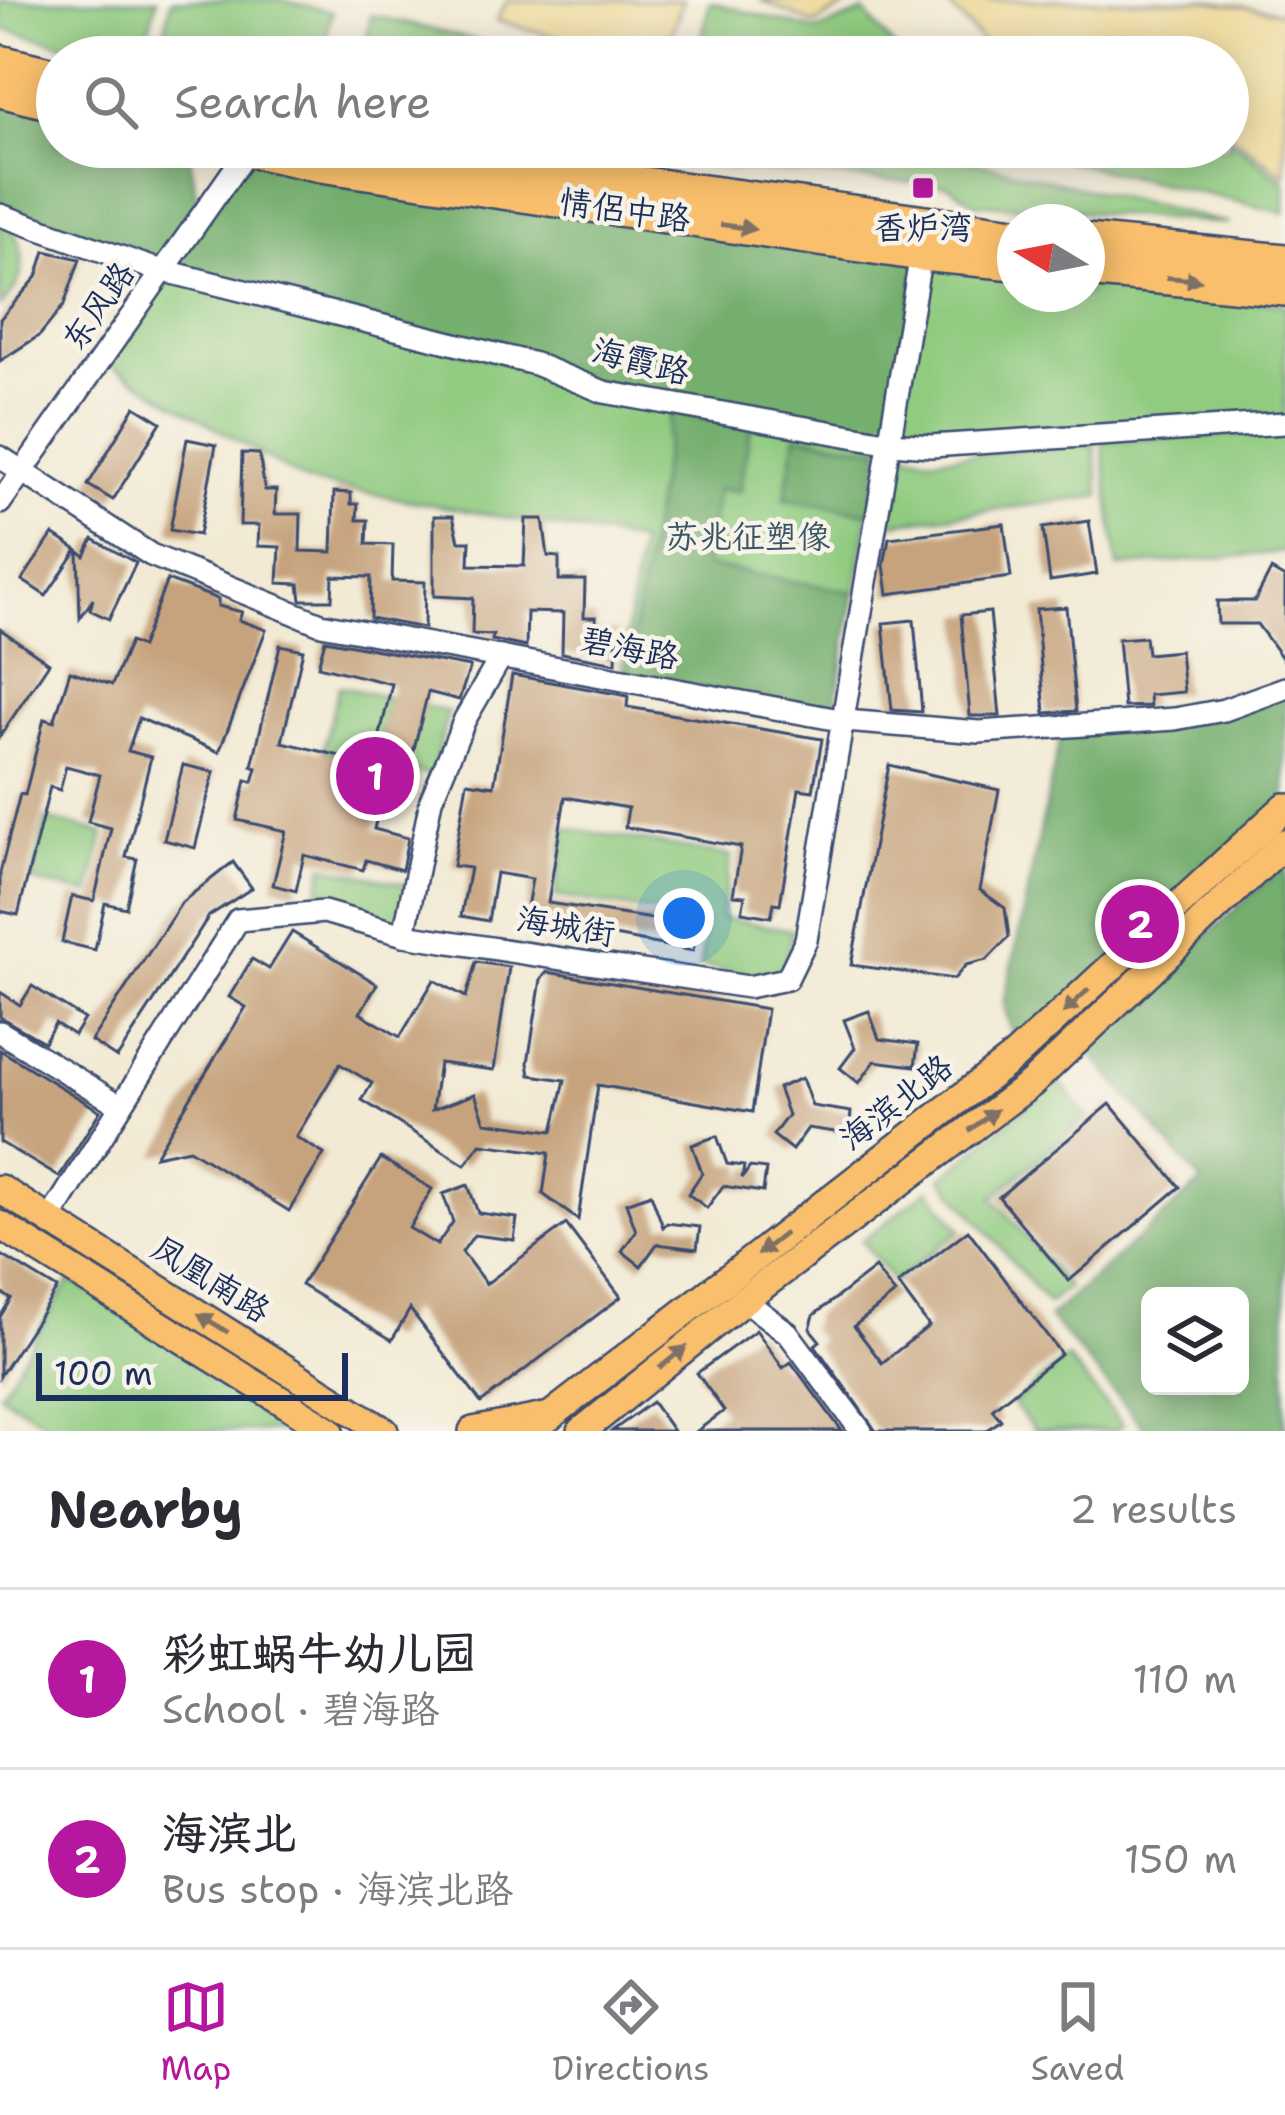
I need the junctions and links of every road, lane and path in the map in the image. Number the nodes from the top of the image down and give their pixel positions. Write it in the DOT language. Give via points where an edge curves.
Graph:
graph roads {
  1 [pos="0,62"];
  2 [pos="36,71"];
  3 [pos="0,90"];
  4 [pos="36,99"];
  5 [pos="232,168"];
  6 [pos="373,168"];
  7 [pos="525,168"];
  8 [pos="0,215"];
  9 [pos="997,232"];
  10 [pos="1105,243"];
  11 [pos="921,254"];
  12 [pos="997,261"];
  13 [pos="1285,261"];
  14 [pos="164,272"];
  15 [pos="1105,272"];
  16 [pos="1285,289"];
  17 [pos="1285,422"];
  18 [pos="891,443"];
  19 [pos="0,457"];
  20 [pos="22,471"];
  21 [pos="0,503"];
  22 [pos="501,657"];
  23 [pos="1285,688"];
  24 [pos="845,721"];
  25 [pos="1285,808"];
  26 [pos="1285,843"];
  27 [pos="404,935"];
  28 [pos="0,1033"];
  29 [pos="121,1106"];
  30 [pos="0,1189"];
  31 [pos="50,1219"];
  32 [pos="0,1225"];
  33 [pos="744,1300"];
  34 [pos="540,1424"];
  35 [pos="329,1431"];
  36 [pos="386,1431"];
  37 [pos="473,1431"];
  38 [pos="582,1431"];
  39 [pos="860,1431"];
  1 -- 2 [label="highway"];
  3 -- 4 [label="highway"];
  5 -- 14 [label="street, 东风路"];
  6 -- 11 [label="highway, 情侶中路, one-way"];
  7 -- 9 [label="highway, 情侶中路"];
  8 -- 14 [label="street, 海霞路"];
  10 -- 13 [label="highway"];
  11 -- 12 [label="highway, 情侶中路"];
  11 -- 18 [label="street, 海城街"];
  14 -- 18 [label="street, 海霞路" via="536,364 604,392"];
  14 -- 20 [label="street, 东风路"];
  15 -- 16 [label="highway, one-way"];
  17 -- 18 [label="street, 海霞路"];
  18 -- 24 [label="street, 海城街"];
  19 -- 20 [label="street, 碧海路"];
  20 -- 21 [label="street, 东风路"];
  20 -- 22 [label="street, 碧海路" via="151,555 321,624"];
  22 -- 24 [label="street, 碧海路"];
  22 -- 27 [label="street" via="431,800"];
  23 -- 24 [label="street, 碧海路" via="1174,719 979,732"];
  24 -- 27 [label="street, 海城街" via="803,954 787,979 748,987"];
  25 -- 34 [label="main road, 海滨北路, one-way" via="1015,1056"];
  33 -- 26 [label="main road, 海滨北路, one-way" via="1032,1083"];
  27 -- 29 [label="street, 海城街" via="323,912 238,920"];
  28 -- 29 [label="street"];
  29 -- 31 [label="street, 海城街"];
  30 -- 31 [label="main road, 凤凰南路"];
  36 -- 31 [label="main road, 凤凰南路, one-way"];
  32 -- 35 [label="main road, 凤凰南路"];
  38 -- 33 [label="main road, 海滨北路, one-way"];
  33 -- 39 [label="street" via="788,1334"];
  34 -- 37 [label="main road"];
}
